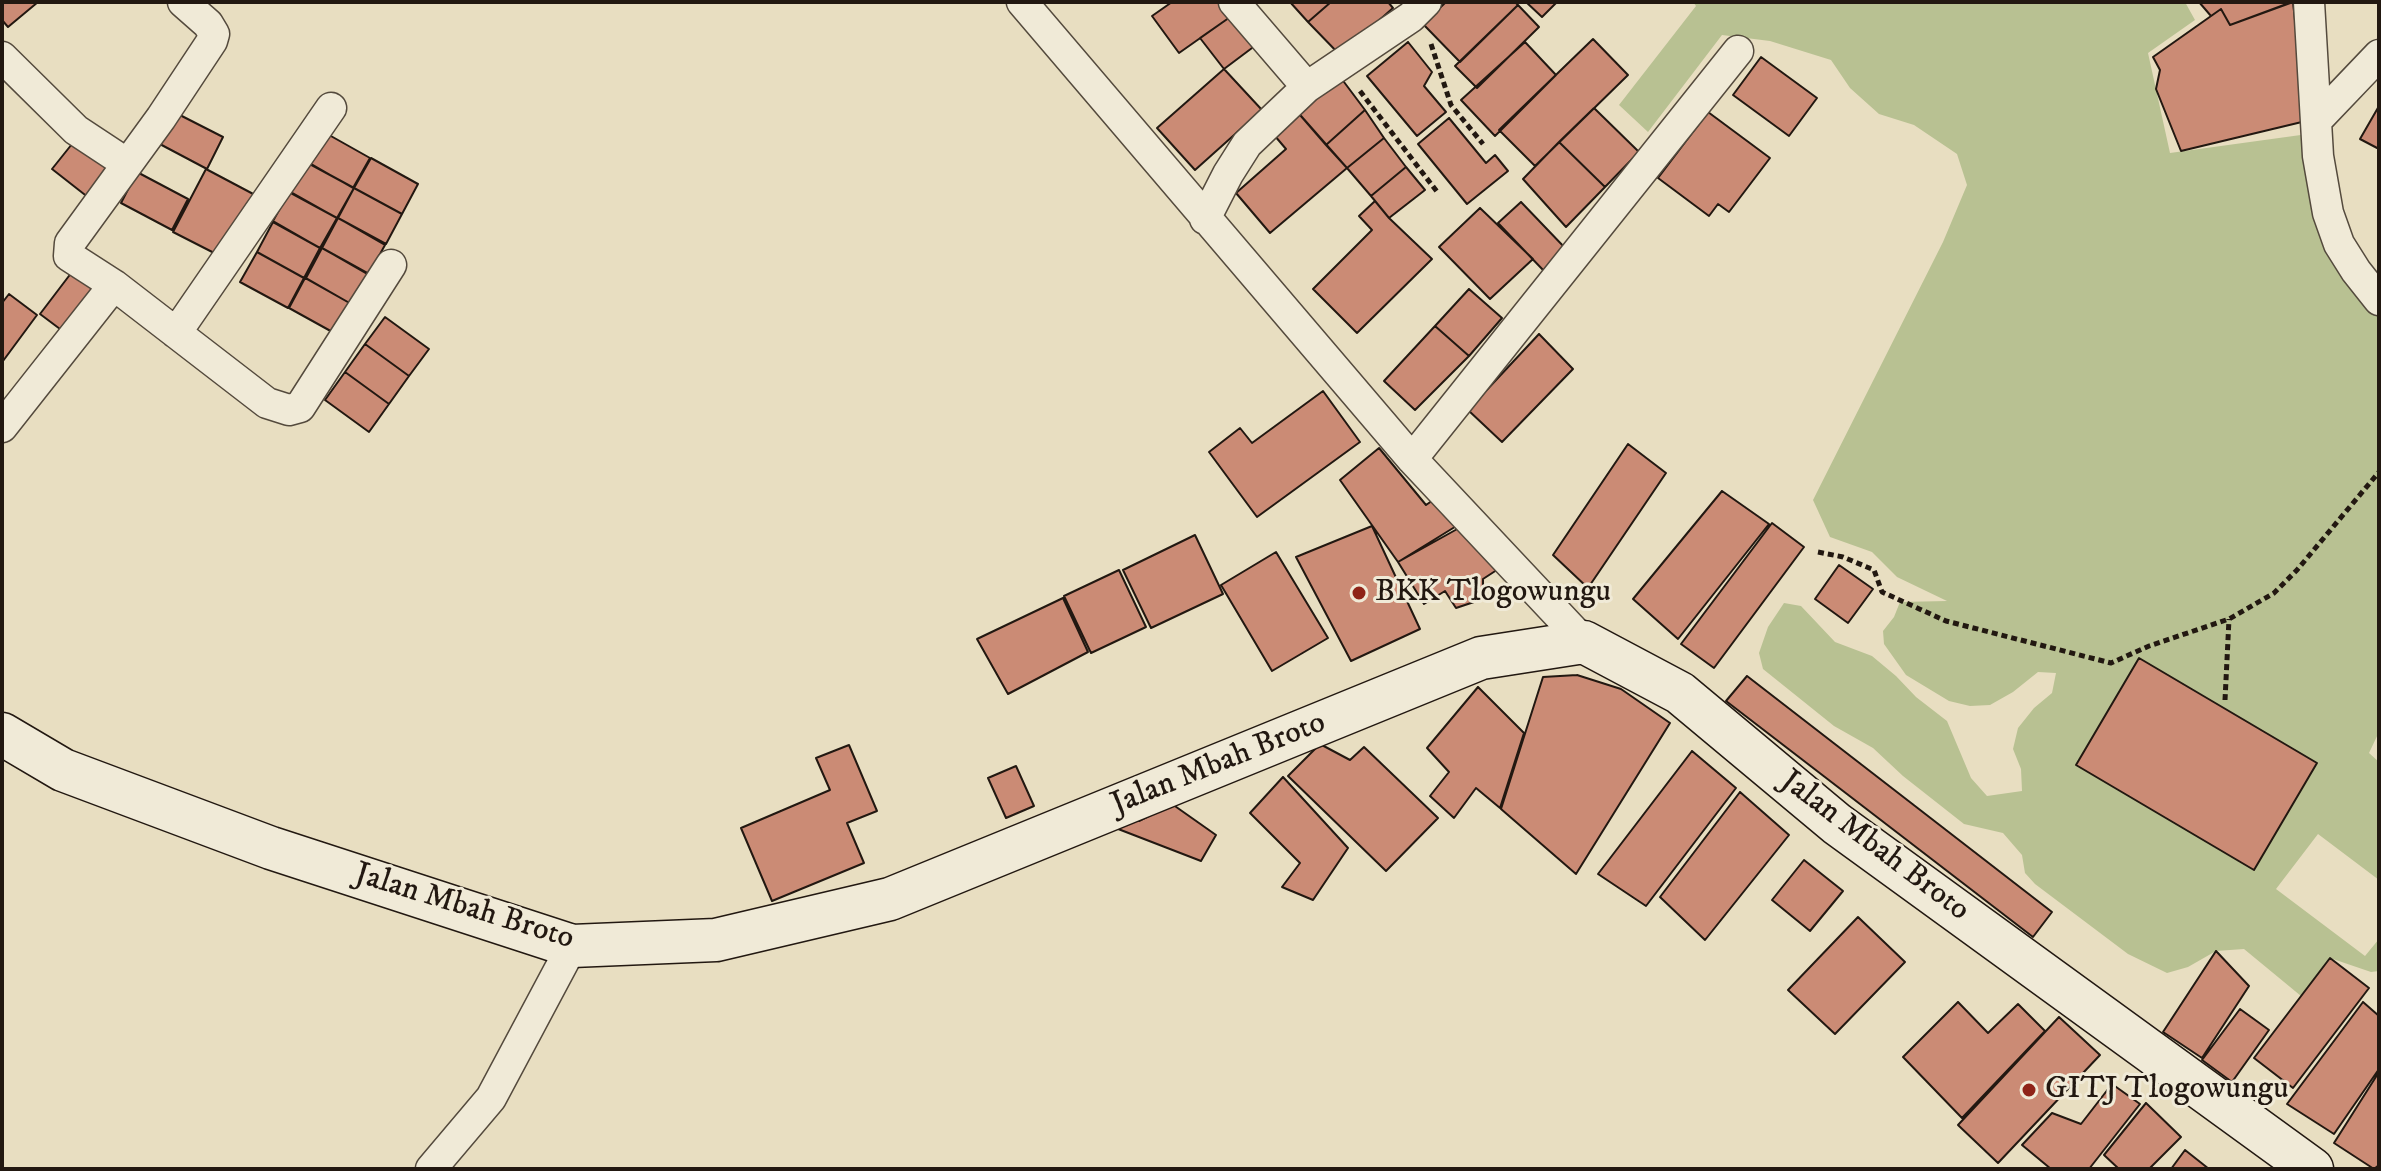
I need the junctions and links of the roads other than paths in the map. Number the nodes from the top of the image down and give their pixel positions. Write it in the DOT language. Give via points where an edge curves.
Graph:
graph roads {
  1 [pos="183,2"];
  2 [pos="1022,2"];
  3 [pos="1234,2"];
  4 [pos="2309,2"];
  5 [pos="1413,7"];
  6 [pos="1738,51"];
  7 [pos="2379,55"];
  8 [pos="2,57"];
  9 [pos="1307,87"];
  10 [pos="331,108"];
  11 [pos="2316,121"];
  12 [pos="126,163"];
  13 [pos="1205,219"];
  14 [pos="391,265"];
  15 [pos="114,285"];
  16 [pos="2379,300"];
  17 [pos="176,333"];
  18 [pos="2,427"];
  19 [pos="1412,459"];
  20 [pos="1584,642"];
  21 [pos="2,734"];
  22 [pos="572,946"];
  23 [pos="431,1169"];
  24 [pos="2312,1169"];
  1 -- 12 [label="street" via="208,24 212,41"];
  2 -- 13 [label="street"];
  3 -- 9 [label="street"];
  4 -- 11 [label="street"];
  5 -- 9 [label="street"];
  6 -- 19 [label="street"];
  7 -- 11 [label="street"];
  8 -- 12 [label="street" via="76,130"];
  9 -- 13 [label="street" via="1247,144"];
  10 -- 17 [label="street"];
  11 -- 16 [label="street" via="2328,213 2339,244"];
  12 -- 15 [label="street" via="68,251"];
  13 -- 19 [label="street"];
  14 -- 17 [label="street" via="300,407 289,410 267,403"];
  15 -- 17 [label="street"];
  15 -- 18 [label="street"];
  19 -- 20 [label="street"];
  20 -- 22 [label="main road, Jalan Mbah Broto" via="1481,658 890,899 716,940"];
  20 -- 24 [label="main road, Jalan Mbah Broto" via="1680,693 1837,824"];
  21 -- 22 [label="main road, Jalan Mbah Broto" via="63,770 271,848"];
  22 -- 23 [label="street" via="491,1098"];
}
